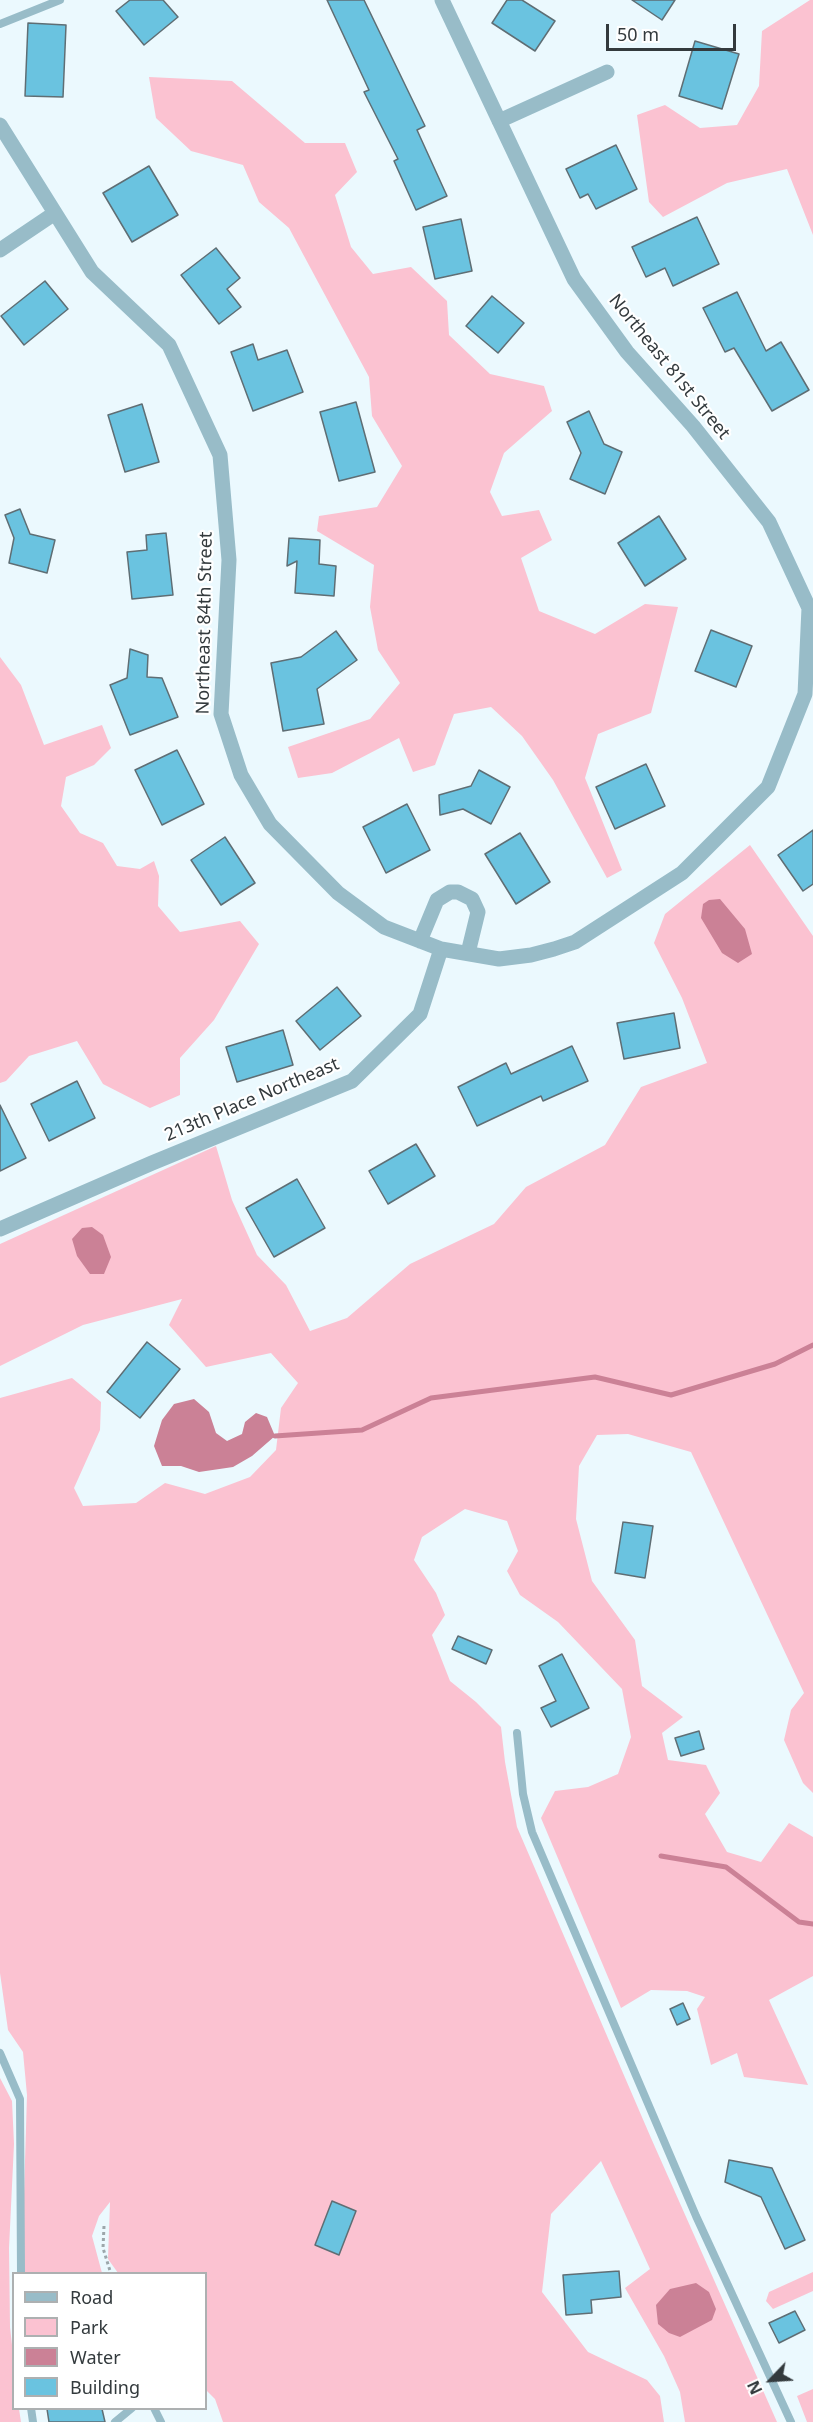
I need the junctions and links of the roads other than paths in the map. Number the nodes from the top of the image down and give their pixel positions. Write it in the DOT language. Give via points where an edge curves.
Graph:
graph roads {
  1 [pos="60,0"];
  2 [pos="442,0"];
  3 [pos="0,24"];
  4 [pos="608,72"];
  5 [pos="499,121"];
  6 [pos="0,124"];
  7 [pos="56,213"];
  8 [pos="0,250"];
  9 [pos="420,941"];
  10 [pos="441,949"];
  11 [pos="468,953"];
  12 [pos="0,1229"];
  13 [pos="517,1733"];
  14 [pos="0,2053"];
  15 [pos="21,2272"];
  16 [pos="130,2410"];
  17 [pos="115,2422"];
  18 [pos="791,2422"];
  1 -- 3 [label="lane"];
  2 -- 5 [label="street, Northeast 81st Street"];
  4 -- 5 [label="street"];
  5 -- 11 [label="street, Northeast 81st Street" via="574,279 627,352 693,426 769,522 809,608 805,694 768,787 682,873 575,942 500,959"];
  6 -- 7 [label="street, Northeast 84th Street"];
  7 -- 8 [label="street"];
  7 -- 9 [label="street, Northeast 84th Street" via="92,272 169,345 220,455 229,560 221,714 241,775 270,824 338,893 384,927"];
  9 -- 10 [label="street, Northeast 84th Street"];
  9 -- 11 [label="street" via="437,900 458,892 472,899 478,912"];
  10 -- 11 [label="street"];
  10 -- 12 [label="street, 213th Place Northeast" via="420,1014 352,1081"];
  13 -- 18 [label="lane" via="523,1794 532,1832 696,2216"];
  14 -- 15 [label="lane" via="20,2099"];
  16 -- 17 [label="lane"];
}
